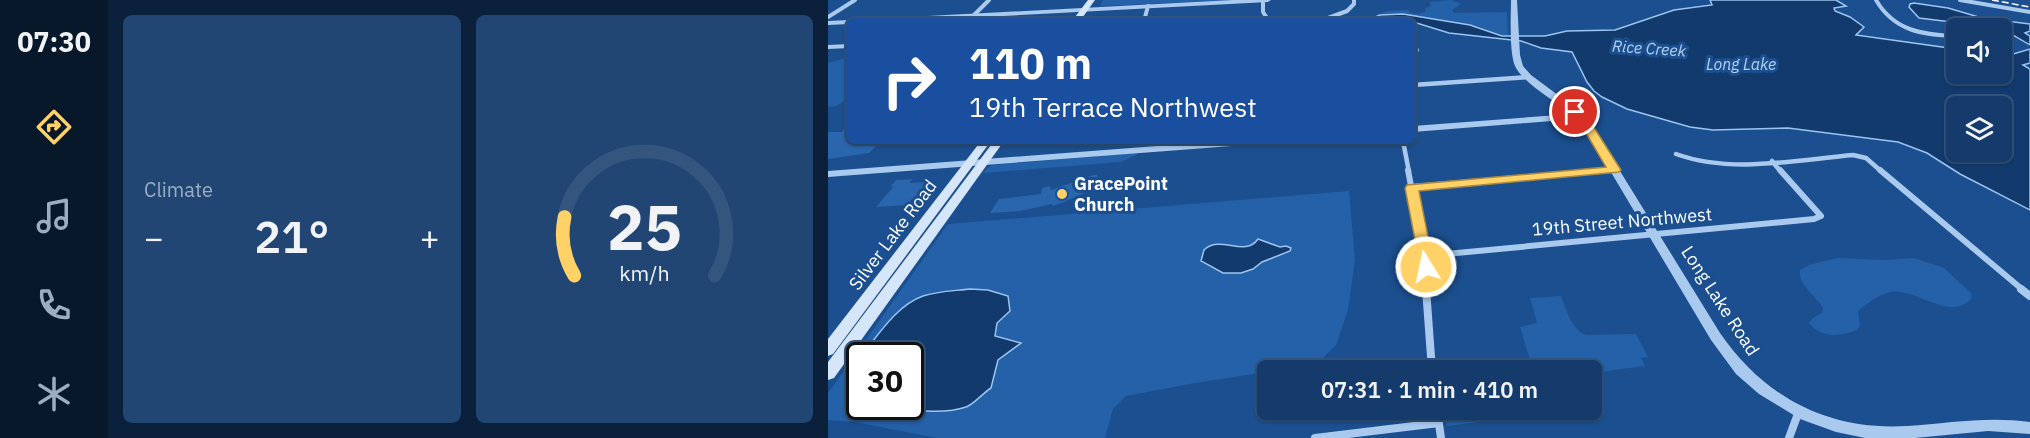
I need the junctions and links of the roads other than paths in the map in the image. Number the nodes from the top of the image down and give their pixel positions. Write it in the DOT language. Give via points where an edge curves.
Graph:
graph roads {
  1 [pos="855,0"];
  2 [pos="989,0"];
  3 [pos="1092,0"];
  4 [pos="1100,0"];
  5 [pos="1263,0"];
  6 [pos="1268,0"];
  7 [pos="1354,0"];
  8 [pos="1514,0"];
  9 [pos="1876,0"];
  10 [pos="1960,0"];
  11 [pos="1149,6"];
  12 [pos="1084,9"];
  13 [pos="1094,9"];
  14 [pos="2030,12"];
  15 [pos="973,16"];
  16 [pos="828,17"];
  17 [pos="943,18"];
  18 [pos="1078,18"];
  19 [pos="1086,18"];
  20 [pos="1145,18"];
  21 [pos="1267,18"];
  22 [pos="1328,18"];
  23 [pos="846,22"];
  24 [pos="828,23"];
  25 [pos="1946,36"];
  26 [pos="846,46"];
  27 [pos="828,47"];
  28 [pos="1528,77"];
  29 [pos="1416,85"];
  30 [pos="1579,116"];
  31 [pos="1416,129"];
  32 [pos="984,144"];
  33 [pos="997,144"];
  34 [pos="1219,144"];
  35 [pos="1405,144"];
  36 [pos="1676,154"];
  37 [pos="1772,161"];
  38 [pos="984,162"];
  39 [pos="969,163"];
  40 [pos="1614,170"];
  41 [pos="828,174"];
  42 [pos="1412,188"];
  43 [pos="1654,234"];
  44 [pos="1425,256"];
  45 [pos="2030,296"];
  46 [pos="828,350"];
  47 [pos="1431,360"];
  48 [pos="828,374"];
  49 [pos="1799,411"];
  50 [pos="1439,420"];
  51 [pos="1439,423"];
  52 [pos="2030,428"];
  53 [pos="1943,433"];
  54 [pos="1315,438"];
  55 [pos="1441,438"];
  56 [pos="1789,438"];
  1 -- 16 [label="street"];
  2 -- 15 [label="street"];
  3 -- 12 [label="main road"];
  4 -- 13 [label="main road"];
  5 -- 6 [label="street"];
  5 -- 11 [label="street"];
  5 -- 21 [label="street"];
  7 -- 22 [label="street" via="1350,9"];
  8 -- 28 [label="street, Long Lake Road" via="1518,62"];
  9 -- 25 [label="street" via="1883,14 1907,30"];
  10 -- 14 [label="street"];
  11 -- 13 [label="street"];
  11 -- 20 [label="street"];
  12 -- 13 [label="street"];
  12 -- 15 [label="street"];
  12 -- 18 [label="main road"];
  13 -- 19 [label="main road"];
  15 -- 17 [label="street"];
  23 -- 24 [label="street"];
  26 -- 27 [label="street"];
  28 -- 29 [label="street"];
  28 -- 30 [label="street, Long Lake Road"];
  30 -- 31 [label="street"];
  30 -- 40 [label="street, Long Lake Road"];
  32 -- 39 [label="main road, Silver Lake Road"];
  33 -- 38 [label="main road"];
  34 -- 38 [label="street"];
  35 -- 42 [label="street"];
  36 -- 37 [label="street" via="1713,163"];
  37 -- 43 [label="street, 19th Street Northwest" via="1821,216"];
  37 -- 45 [label="street" via="1853,155 1870,160"];
  38 -- 39 [label="street"];
  38 -- 48 [label="main road"];
  39 -- 41 [label="street"];
  39 -- 46 [label="main road, Silver Lake Road"];
  40 -- 42 [label="street"];
  40 -- 43 [label="street, Long Lake Road"];
  42 -- 44 [label="street"];
  43 -- 44 [label="street, 19th Street Northwest"];
  43 -- 49 [label="street, Long Lake Road" via="1730,357 1752,381"];
  44 -- 47 [label="street"];
  49 -- 53 [label="street, Long Lake Road" via="1868,432"];
  49 -- 56 [label="street"];
  50 -- 51 [label="street"];
  51 -- 54 [label="street"];
  51 -- 55 [label="street"];
  52 -- 53 [label="street, Long Lake Road" via="1994,423"];
}
